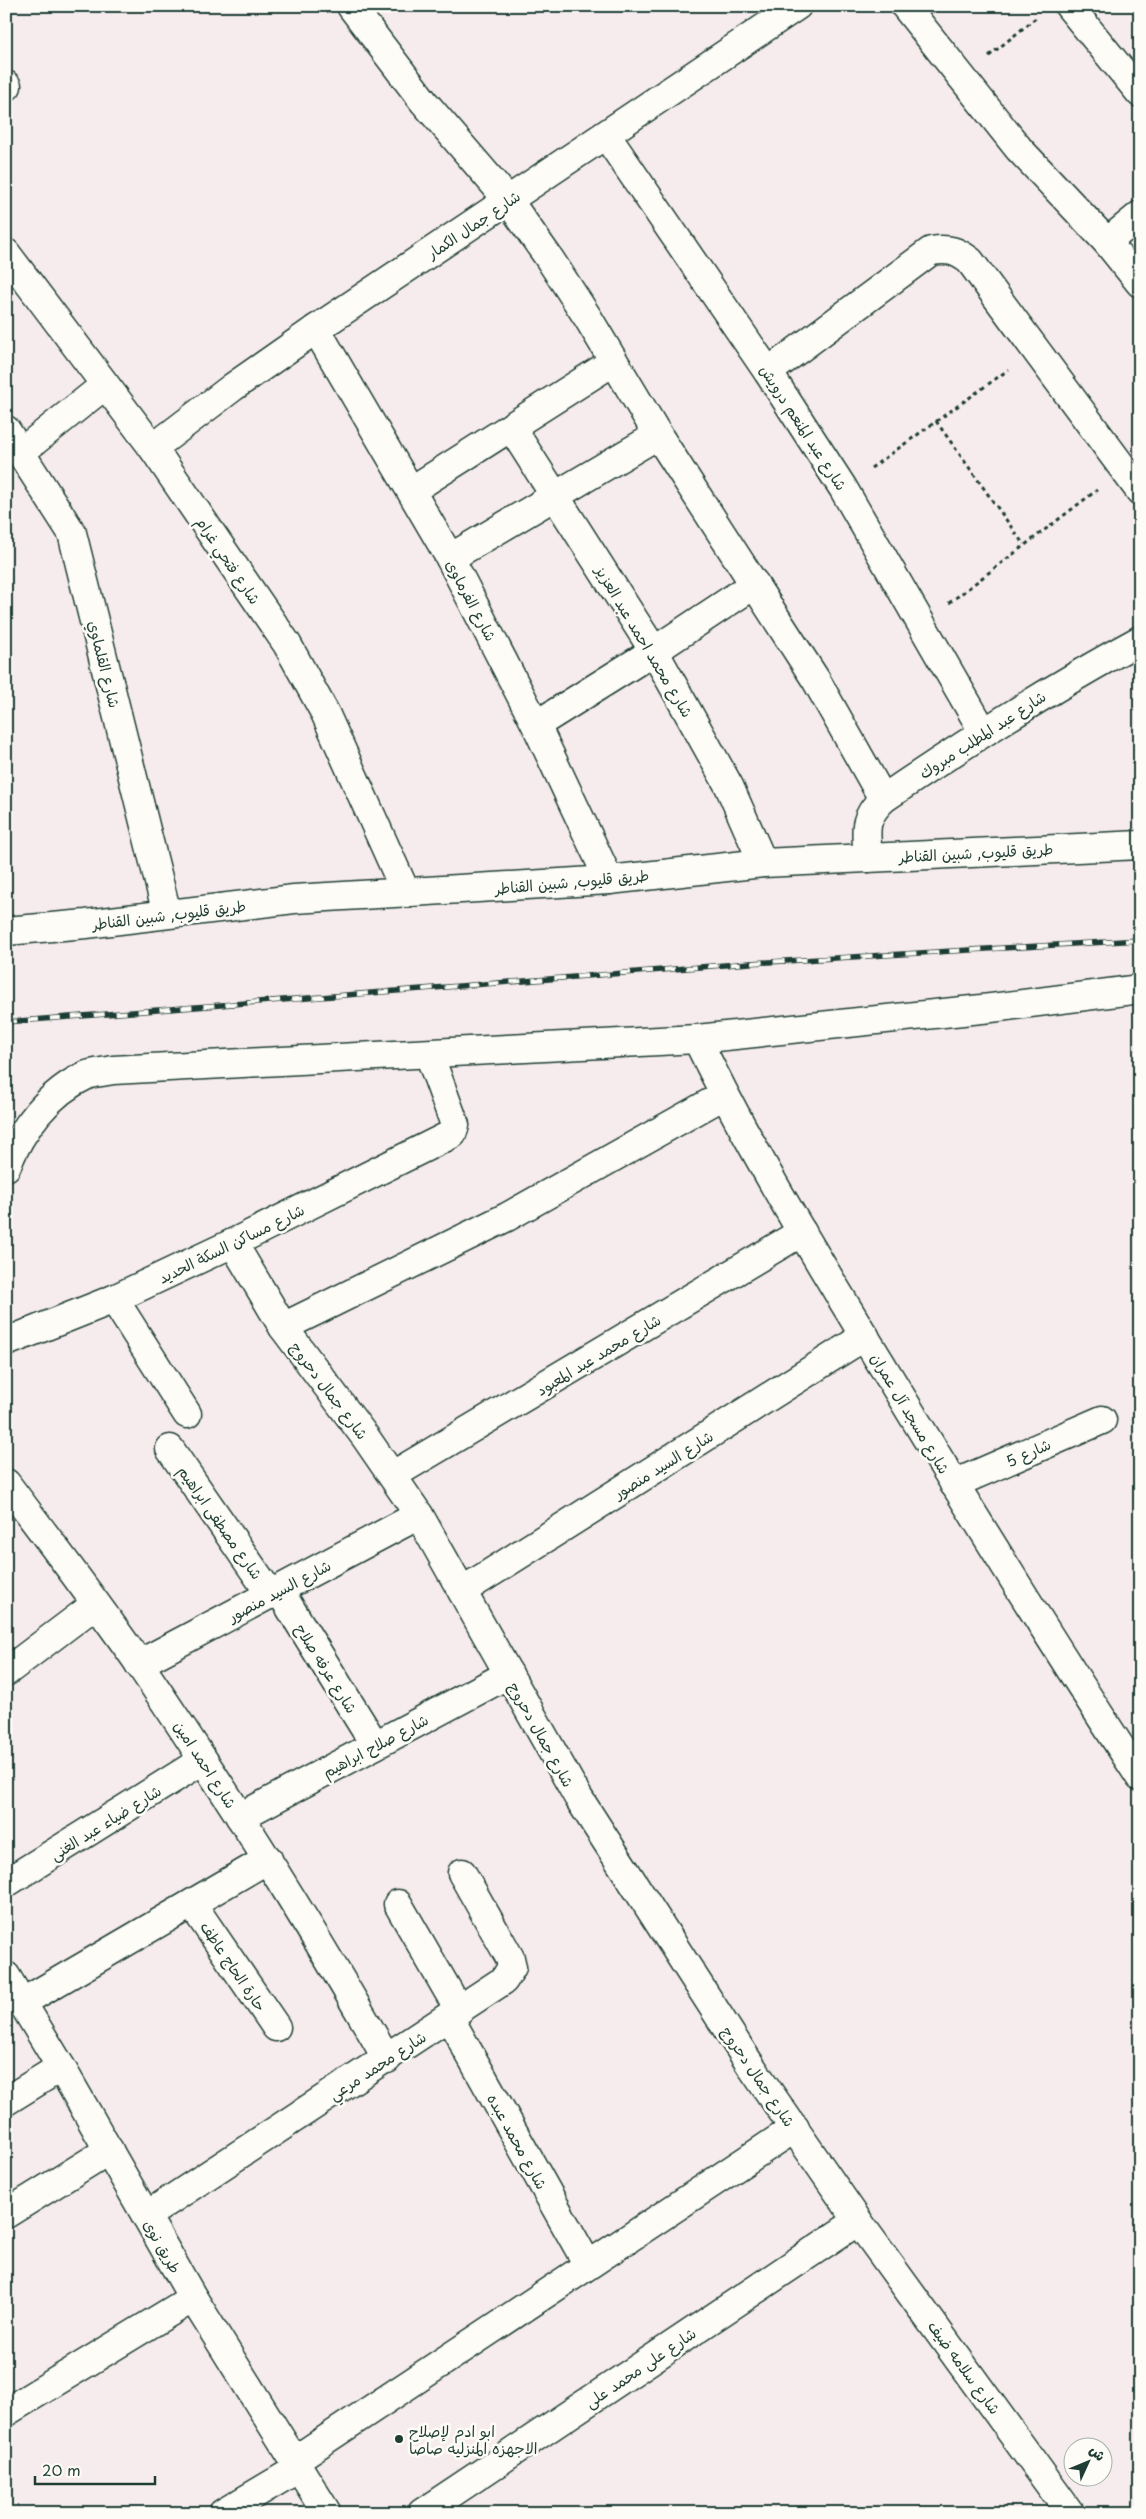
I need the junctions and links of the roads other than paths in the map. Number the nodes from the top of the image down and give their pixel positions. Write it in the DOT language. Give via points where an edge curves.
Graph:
graph roads {
  1 [pos="351,6"];
  2 [pos="797,6"];
  3 [pos="904,6"];
  4 [pos="1056,9"];
  5 [pos="1140,93"];
  6 [pos="606,135"];
  7 [pos="508,200"];
  8 [pos="1140,215"];
  9 [pos="1107,242"];
  10 [pos="6,254"];
  11 [pos="1140,283"];
  12 [pos="316,329"];
  13 [pos="613,362"];
  14 [pos="768,372"];
  15 [pos="105,385"];
  16 [pos="511,427"];
  17 [pos="658,434"];
  18 [pos="13,441"];
  19 [pos="153,448"];
  20 [pos="412,490"];
  21 [pos="1140,491"];
  22 [pos="554,496"];
  23 [pos="450,558"];
  24 [pos="755,584"];
  25 [pos="1140,640"];
  26 [pos="654,651"];
  27 [pos="536,725"];
  28 [pos="983,731"];
  29 [pos="883,799"];
  30 [pos="1140,845"];
  31 [pos="868,858"];
  32 [pos="763,863"];
  33 [pos="609,880"];
  34 [pos="406,893"];
  35 [pos="167,914"];
  36 [pos="6,931"];
  37 [pos="1140,989"];
  38 [pos="697,1039"];
  39 [pos="429,1054"];
  40 [pos="724,1095"];
  41 [pos="6,1167"];
  42 [pos="802,1232"];
  43 [pos="233,1243"];
  44 [pos="114,1299"];
  45 [pos="283,1327"];
  46 [pos="865,1336"];
  47 [pos="6,1342"];
  48 [pos="187,1414"];
  49 [pos="1102,1420"];
  50 [pos="170,1449"];
  51 [pos="393,1476"];
  52 [pos="6,1482"];
  53 [pos="954,1484"];
  54 [pos="419,1515"];
  55 [pos="462,1591"];
  56 [pos="275,1593"];
  57 [pos="96,1604"];
  58 [pos="139,1664"];
  59 [pos="6,1672"];
  60 [pos="509,1674"];
  61 [pos="375,1745"];
  62 [pos="203,1760"];
  63 [pos="1140,1777"];
  64 [pos="240,1817"];
  65 [pos="268,1859"];
  66 [pos="462,1873"];
  67 [pos="6,1883"];
  68 [pos="192,1904"];
  69 [pos="398,1904"];
  70 [pos="13,1992"];
  71 [pos="454,2014"];
  72 [pos="276,2027"];
  73 [pos="387,2059"];
  74 [pos="61,2067"];
  75 [pos="6,2101"];
  76 [pos="795,2128"];
  77 [pos="109,2150"];
  78 [pos="6,2214"];
  79 [pos="146,2216"];
  80 [pos="858,2221"];
  81 [pos="588,2265"];
  82 [pos="192,2298"];
  83 [pos="6,2412"];
  84 [pos="297,2464"];
  85 [pos="223,2513"];
  86 [pos="327,2513"];
  87 [pos="422,2513"];
  88 [pos="1070,2513"];
  1 -- 7 [label="street" via="424,102"];
  2 -- 6 [label="street, شارع جمال الكمار"];
  3 -- 9 [label="street" via="1019,149"];
  4 -- 5 [label="street"];
  6 -- 7 [label="street, شارع جمال الكمار"];
  6 -- 14 [label="street, شارع عبد المنعم درويش"];
  7 -- 12 [label="street, شارع جمال الكمار"];
  7 -- 13 [label="street" via="588,318"];
  8 -- 9 [label="street"];
  9 -- 11 [label="street"];
  10 -- 15 [label="street, شارع فتحي غرام"];
  12 -- 19 [label="street, شارع جمال الكمار"];
  12 -- 20 [label="street, شارع الفرماوى"];
  13 -- 16 [label="street"];
  13 -- 17 [label="street"];
  14 -- 21 [label="street" via="932,251 946,248 970,261"];
  14 -- 28 [label="street, شارع عبد المنعم درويش" via="843,488"];
  15 -- 18 [label="street"];
  15 -- 19 [label="street, شارع فتحي غرام"];
  16 -- 20 [label="street"];
  16 -- 22 [label="street, شارع محمد احمد عبد العزيز"];
  17 -- 22 [label="street"];
  17 -- 24 [label="street"];
  18 -- 35 [label="street, شارع القلماوي" via="72,533"];
  19 -- 34 [label="street, شارع فتحي غرام" via="307,678 326,713"];
  20 -- 23 [label="street, شارع الفرماوى"];
  22 -- 23 [label="street"];
  22 -- 26 [label="street, شارع محمد احمد عبد العزيز"];
  23 -- 27 [label="street, شارع الفرماوى"];
  24 -- 26 [label="street"];
  24 -- 29 [label="street" via="816,680"];
  25 -- 28 [label="street, شارع عبد المطلب مبروك"];
  26 -- 27 [label="street"];
  26 -- 32 [label="street, شارع محمد احمد عبد العزيز" via="729,786"];
  27 -- 33 [label="street, شارع الفرماوى"];
  28 -- 29 [label="street, شارع عبد المطلب مبروك"];
  29 -- 31 [label="street, شارع عبد المطلب مبروك" via="866,825"];
  30 -- 31 [label="street, طريق قليوب, شبين القناطر"];
  31 -- 32 [label="street, طريق قليوب, شبين القناطر"];
  32 -- 33 [label="street, طريق قليوب, شبين القناطر"];
  33 -- 34 [label="street, طريق قليوب, شبين القناطر"];
  34 -- 35 [label="street, طريق قليوب, شبين القناطر" via="294,899"];
  35 -- 36 [label="street, طريق قليوب, شبين القناطر"];
  37 -- 38 [label="street"];
  38 -- 39 [label="street"];
  38 -- 40 [label="street, شارع مسجد آل عمران"];
  39 -- 41 [label="street" via="88,1074 66,1086 45,1105 26,1128"];
  39 -- 43 [label="street, شارع مساكن السكة الحديد" via="455,1125 452,1134"];
  40 -- 42 [label="street, شارع مسجد آل عمران"];
  40 -- 45 [label="street" via="507,1217"];
  42 -- 46 [label="street, شارع مسجد آل عمران"];
  42 -- 51 [label="street, شارع محمد عبد المعبود"];
  43 -- 44 [label="street, شارع مساكن السكة الحديد"];
  43 -- 45 [label="street, شارع جمال دحروج"];
  44 -- 47 [label="street, شارع مساكن السكة الحديد"];
  44 -- 48 [label="street"];
  45 -- 51 [label="street, شارع جمال دحروج"];
  46 -- 53 [label="street, شارع مسجد آل عمران"];
  46 -- 55 [label="street, شارع السيد منصور"];
  49 -- 53 [label="street, شارع 5"];
  50 -- 56 [label="street, شارع مصطفى ابراهيم"];
  51 -- 54 [label="street, شارع جمال دحروج"];
  52 -- 57 [label="street, شارع احمد امين"];
  53 -- 63 [label="street, شارع مسجد آل عمران"];
  54 -- 55 [label="street, شارع جمال دحروج"];
  54 -- 56 [label="street, شارع السيد منصور"];
  55 -- 60 [label="street, شارع جمال دحروج"];
  56 -- 58 [label="street, شارع السيد منصور"];
  56 -- 61 [label="street, شارع عرفه صلاح"];
  57 -- 58 [label="street, شارع احمد امين"];
  57 -- 59 [label="street"];
  58 -- 62 [label="street, شارع احمد امين"];
  60 -- 61 [label="street, شارع صلاح ابراهيم"];
  60 -- 76 [label="street, شارع جمال دحروج" via="578,1797 661,1930"];
  61 -- 64 [label="street, شارع صلاح ابراهيم"];
  62 -- 64 [label="street, شارع احمد امين"];
  62 -- 67 [label="street, شارع ضياء عبد الغنى"];
  64 -- 65 [label="street, شارع احمد امين"];
  65 -- 68 [label="street"];
  65 -- 73 [label="street, شارع احمد امين"];
  66 -- 71 [label="street, شارع محمد مرعي" via="512,1967 504,1980"];
  68 -- 70 [label="street"];
  68 -- 72 [label="street, حارة الحاج عاطف"];
  69 -- 71 [label="street, شارع محمد عبده"];
  70 -- 74 [label="street, طريق نوى"];
  71 -- 73 [label="street, شارع محمد مرعي"];
  71 -- 81 [label="street, شارع محمد عبده"];
  73 -- 79 [label="street, شارع محمد مرعي"];
  74 -- 75 [label="street"];
  74 -- 77 [label="street, طريق نوى"];
  76 -- 80 [label="street, شارع جمال دحروج"];
  76 -- 81 [label="street"];
  77 -- 78 [label="street"];
  77 -- 79 [label="street, طريق نوى"];
  79 -- 82 [label="street, طريق نوى"];
  80 -- 87 [label="street, شارع على محمد على"];
  80 -- 88 [label="street, شارع سلامه ضيف"];
  81 -- 84 [label="street"];
  82 -- 83 [label="street"];
  82 -- 84 [label="street, طريق نوى"];
  84 -- 85 [label="street"];
  84 -- 86 [label="street, طريق نوى"];
}
